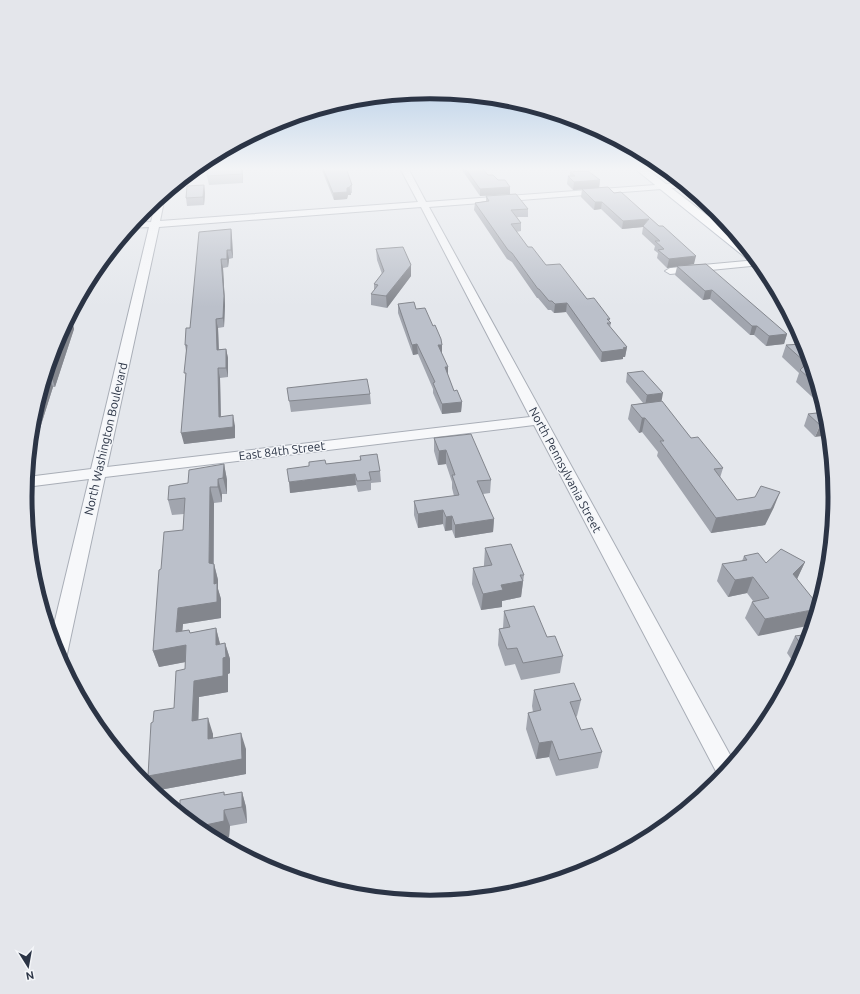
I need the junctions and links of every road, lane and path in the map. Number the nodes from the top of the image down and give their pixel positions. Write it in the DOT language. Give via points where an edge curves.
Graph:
graph roads {
  1 [pos="157,214"];
  2 [pos="284,214"];
  3 [pos="429,214"];
  4 [pos="699,214"];
  5 [pos="155,224"];
  6 [pos="140,225"];
  7 [pos="736,244"];
  8 [pos="752,264"];
  9 [pos="670,271"];
  10 [pos="538,420"];
  11 [pos="97,474"];
  12 [pos="33,481"];
  13 [pos="60,642"];
  14 [pos="724,765"];
  1 -- 5 [label="street, North Washington Boulevard"];
  2 -- 5 [label="street"];
  3 -- 10 [label="street, North Pennsylvania Street"];
  4 -- 7 [label="main road"];
  5 -- 6 [label="street"];
  5 -- 11 [label="street, North Washington Boulevard"];
  8 -- 9 [label="street"];
  10 -- 11 [label="street, East 84th Street"];
  10 -- 14 [label="street, North Pennsylvania Street"];
  11 -- 12 [label="street, East 84th Street"];
  11 -- 13 [label="street, North Washington Boulevard"];
}
